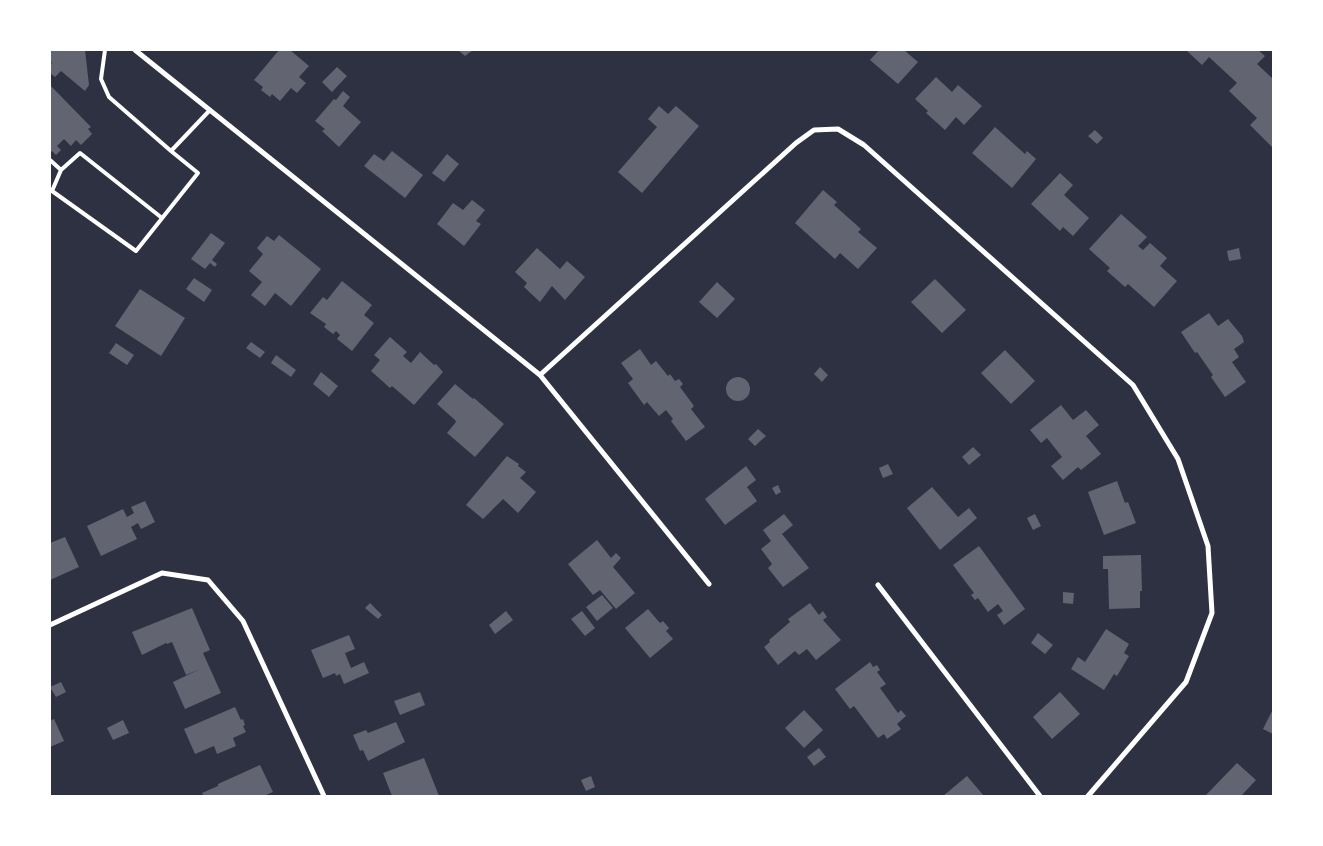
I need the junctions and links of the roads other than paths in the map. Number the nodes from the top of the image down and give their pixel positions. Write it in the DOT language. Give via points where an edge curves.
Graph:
graph roads {
  1 [pos="105,50"];
  2 [pos="135,50"];
  3 [pos="210,110"];
  4 [pos="171,151"];
  5 [pos="50,160"];
  6 [pos="61,170"];
  7 [pos="162,218"];
  8 [pos="540,375"];
  9 [pos="710,584"];
  10 [pos="878,585"];
  11 [pos="50,625"];
  12 [pos="324,796"];
  13 [pos="1040,796"];
  14 [pos="1088,796"];
  1 -- 4 [label="lane" via="100,80 108,98"];
  2 -- 3 [label="street"];
  3 -- 4 [label="lane"];
  3 -- 8 [label="street"];
  4 -- 7 [label="lane" via="198,173"];
  5 -- 6 [label="lane"];
  6 -- 7 [label="lane" via="80,153"];
  6 -- 7 [label="lane" via="52,191 136,250"];
  8 -- 9 [label="street"];
  8 -- 14 [label="street" via="814,130 838,129 864,145 1133,386 1178,459 1208,546 1212,613 1186,682"];
  10 -- 13 [label="street"];
  11 -- 12 [label="street" via="162,573 208,580 243,621"];
}
